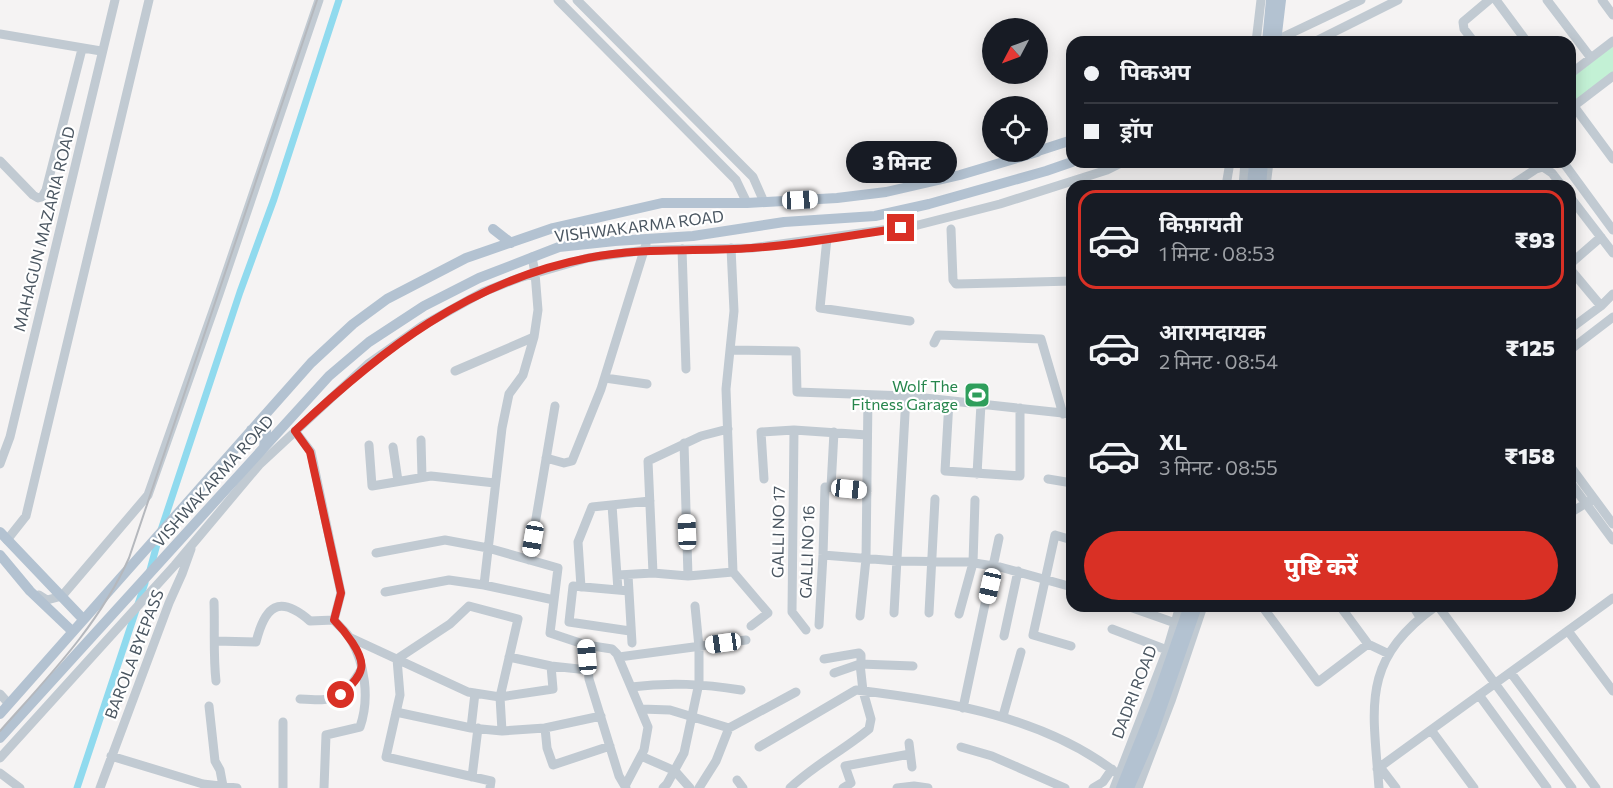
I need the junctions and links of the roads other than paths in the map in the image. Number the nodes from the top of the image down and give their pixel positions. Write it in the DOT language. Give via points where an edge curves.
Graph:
graph roads {
  1 [pos="115,0"];
  2 [pos="149,0"];
  3 [pos="319,0"];
  4 [pos="558,0"];
  5 [pos="577,0"];
  6 [pos="1261,0"];
  7 [pos="1271,0"];
  8 [pos="1281,0"];
  9 [pos="1286,0"];
  10 [pos="1398,0"];
  11 [pos="1489,0"];
  12 [pos="1496,0"];
  13 [pos="1547,0"];
  14 [pos="1602,0"];
  15 [pos="1359,1"];
  16 [pos="1613,15"];
  17 [pos="0,34"];
  18 [pos="1257,36"];
  19 [pos="1268,36"];
  20 [pos="1277,36"];
  21 [pos="1278,36"];
  22 [pos="1287,36"];
  23 [pos="1326,36"];
  24 [pos="1470,36"];
  25 [pos="1523,36"];
  26 [pos="1574,36"];
  27 [pos="1576,38"];
  28 [pos="1613,42"];
  29 [pos="82,49"];
  30 [pos="101,51"];
  31 [pos="1591,58"];
  32 [pos="1576,69"];
  33 [pos="1611,82"];
  34 [pos="1576,103"];
  35 [pos="1576,110"];
  36 [pos="76,113"];
  37 [pos="1066,142"];
  38 [pos="1048,148"];
  39 [pos="1613,159"];
  40 [pos="0,161"];
  41 [pos="1002,162"];
  42 [pos="1066,164"];
  43 [pos="1111,168"];
  44 [pos="1540,168"];
  45 [pos="1544,168"];
  46 [pos="1567,168"];
  47 [pos="1076,180"];
  48 [pos="1520,180"];
  49 [pos="1557,180"];
  50 [pos="1066,183"];
  51 [pos="764,202"];
  52 [pos="747,203"];
  53 [pos="1576,206"];
  54 [pos="855,217"];
  55 [pos="494,229"];
  56 [pos="951,229"];
  57 [pos="1613,230"];
  58 [pos="859,234"];
  59 [pos="1601,237"];
  60 [pos="828,238"];
  61 [pos="511,243"];
  62 [pos="646,244"];
  63 [pos="731,248"];
  64 [pos="682,249"];
  65 [pos="1613,253"];
  66 [pos="532,257"];
  67 [pos="1576,260"];
  68 [pos="535,273"];
  69 [pos="1576,274"];
  70 [pos="1066,281"];
  71 [pos="1613,294"];
  72 [pos="1601,306"];
  73 [pos="1613,317"];
  74 [pos="910,321"];
  75 [pos="1576,325"];
  76 [pos="534,337"];
  77 [pos="934,343"];
  78 [pos="1576,345"];
  79 [pos="730,350"];
  80 [pos="686,369"];
  81 [pos="455,371"];
  82 [pos="605,378"];
  83 [pos="647,384"];
  84 [pos="868,396"];
  85 [pos="906,396"];
  86 [pos="949,400"];
  87 [pos="981,404"];
  88 [pos="555,406"];
  89 [pos="271,408"];
  90 [pos="1020,408"];
  91 [pos="1066,408"];
  92 [pos="1066,414"];
  93 [pos="287,422"];
  94 [pos="728,429"];
  95 [pos="251,430"];
  96 [pos="794,430"];
  97 [pos="295,431"];
  98 [pos="834,432"];
  99 [pos="867,435"];
  100 [pos="421,440"];
  101 [pos="684,443"];
  102 [pos="369,445"];
  103 [pos="264,447"];
  104 [pos="393,447"];
  105 [pos="546,458"];
  106 [pos="0,464"];
  107 [pos="976,474"];
  108 [pos="1576,476"];
  109 [pos="422,477"];
  110 [pos="1048,478"];
  111 [pos="764,479"];
  112 [pos="398,481"];
  113 [pos="1066,482"];
  114 [pos="495,483"];
  115 [pos="831,488"];
  116 [pos="1576,488"];
  117 [pos="867,491"];
  118 [pos="935,499"];
  119 [pos="975,500"];
  120 [pos="650,501"];
  121 [pos="1590,501"];
  122 [pos="612,505"];
  123 [pos="1576,509"];
  124 [pos="1613,524"];
  125 [pos="188,531"];
  126 [pos="4,536"];
  127 [pos="999,538"];
  128 [pos="1066,538"];
  129 [pos="1613,540"];
  130 [pos="192,545"];
  131 [pos="488,548"];
  132 [pos="376,553"];
  133 [pos="0,555"];
  134 [pos="823,555"];
  135 [pos="866,559"];
  136 [pos="529,560"];
  137 [pos="897,561"];
  138 [pos="932,562"];
  139 [pos="973,563"];
  140 [pos="995,566"];
  141 [pos="1018,571"];
  142 [pos="733,572"];
  143 [pos="653,573"];
  144 [pos="623,575"];
  145 [pos="688,576"];
  146 [pos="1044,578"];
  147 [pos="1066,584"];
  148 [pos="484,585"];
  149 [pos="582,587"];
  150 [pos="618,590"];
  151 [pos="30,591"];
  152 [pos="629,591"];
  153 [pos="385,592"];
  154 [pos="62,596"];
  155 [pos="1613,598"];
  156 [pos="554,600"];
  157 [pos="214,602"];
  158 [pos="695,606"];
  159 [pos="929,612"];
  160 [pos="1144,612"];
  161 [pos="1178,612"];
  162 [pos="1187,612"];
  163 [pos="1195,612"];
  164 [pos="1201,612"];
  165 [pos="1266,612"];
  166 [pos="1344,612"];
  167 [pos="1417,612"];
  168 [pos="1428,612"];
  169 [pos="1441,612"];
  170 [pos="894,613"];
  171 [pos="959,614"];
  172 [pos="860,616"];
  173 [pos="1420,617"];
  174 [pos="83,619"];
  175 [pos="334,620"];
  176 [pos="1175,623"];
  177 [pos="819,625"];
  178 [pos="751,626"];
  179 [pos="1112,628"];
  180 [pos="806,630"];
  181 [pos="1194,630"];
  182 [pos="72,631"];
  183 [pos="630,631"];
  184 [pos="1568,631"];
  185 [pos="1004,636"];
  186 [pos="350,637"];
  187 [pos="746,640"];
  188 [pos="215,641"];
  189 [pos="632,643"];
  190 [pos="1368,644"];
  191 [pos="586,645"];
  192 [pos="1071,646"];
  193 [pos="699,647"];
  194 [pos="1167,650"];
  195 [pos="1021,652"];
  196 [pos="1389,654"];
  197 [pos="509,657"];
  198 [pos="619,657"];
  199 [pos="824,658"];
  200 [pos="397,659"];
  201 [pos="861,664"];
  202 [pos="551,666"];
  203 [pos="913,666"];
  204 [pos="362,668"];
  205 [pos="588,670"];
  206 [pos="834,673"];
  207 [pos="1511,673"];
  208 [pos="216,681"];
  209 [pos="699,683"];
  210 [pos="1495,684"];
  211 [pos="632,687"];
  212 [pos="741,690"];
  213 [pos="863,691"];
  214 [pos="1613,691"];
  215 [pos="796,692"];
  216 [pos="475,693"];
  217 [pos="0,694"];
  218 [pos="1479,695"];
  219 [pos="500,697"];
  220 [pos="300,699"];
  221 [pos="9,704"];
  222 [pos="209,706"];
  223 [pos="963,708"];
  224 [pos="641,709"];
  225 [pos="396,712"];
  226 [pos="0,714"];
  227 [pos="601,716"];
  228 [pos="1003,716"];
  229 [pos="692,717"];
  230 [pos="283,722"];
  231 [pos="475,728"];
  232 [pos="545,728"];
  233 [pos="729,728"];
  234 [pos="1431,730"];
  235 [pos="502,731"];
  236 [pos="0,738"];
  237 [pos="909,743"];
  238 [pos="610,746"];
  239 [pos="759,747"];
  240 [pos="961,747"];
  241 [pos="910,754"];
  242 [pos="111,756"];
  243 [pos="641,756"];
  244 [pos="0,758"];
  245 [pos="912,767"];
  246 [pos="1379,768"];
  247 [pos="675,771"];
  248 [pos="1116,772"];
  249 [pos="1,776"];
  250 [pos="472,777"];
  251 [pos="223,786"];
  252 [pos="625,787"];
  253 [pos="20,788"];
  254 [pos="100,788"];
  255 [pos="237,788"];
  256 [pos="283,788"];
  257 [pos="324,788"];
  258 [pos="490,788"];
  259 [pos="663,788"];
  260 [pos="690,788"];
  261 [pos="699,788"];
  262 [pos="790,788"];
  263 [pos="843,788"];
  264 [pos="897,788"];
  265 [pos="928,788"];
  266 [pos="1065,788"];
  267 [pos="1093,788"];
  268 [pos="1114,788"];
  269 [pos="1121,788"];
  270 [pos="1129,788"];
  271 [pos="1138,788"];
  272 [pos="1379,788"];
  273 [pos="1396,788"];
  274 [pos="1474,788"];
  275 [pos="1547,788"];
  276 [pos="1572,788"];
  277 [pos="1596,788"];
  1 -- 30 [label="street, MAHAGUN MAZARIA ROAD"];
  2 -- 126 [label="street" via="26,516"];
  3 -- 154 [label="street" via="148,495"];
  4 -- 52 [label="street" via="736,180"];
  5 -- 51 [label="street" via="753,177"];
  6 -- 18 [label="street"];
  7 -- 19 [label="main road"];
  8 -- 20 [label="main road"];
  9 -- 21 [label="street"];
  10 -- 23 [label="street"];
  11 -- 24 [label="street" via="1463,22"];
  12 -- 25 [label="street"];
  13 -- 26 [label="street"];
  14 -- 16 [label="street"];
  15 -- 22 [label="street"];
  17 -- 29 [label="street"];
  27 -- 31 [label="street"];
  28 -- 31 [label="street"];
  29 -- 30 [label="street"];
  29 -- 36 [label="street"];
  30 -- 36 [label="street, MAHAGUN MAZARIA ROAD"];
  31 -- 32 [label="street"];
  33 -- 34 [label="street"];
  35 -- 39 [label="street"];
  36 -- 40 [label="street" via="42,197 33,195"];
  36 -- 106 [label="street, MAHAGUN MAZARIA ROAD" via="10,437"];
  37 -- 38 [label="main road, VISHWAKARMA ROAD"];
  41 -- 51 [label="main road, VISHWAKARMA ROAD" via="886,192"];
  42 -- 54 [label="main road, VISHWAKARMA ROAD" via="929,204"];
  43 -- 47 [label="street"];
  44 -- 48 [label="street"];
  45 -- 49 [label="street"];
  46 -- 57 [label="street"];
  50 -- 58 [label="street" via="918,225"];
  51 -- 52 [label="main road, VISHWAKARMA ROAD"];
  52 -- 61 [label="main road, VISHWAKARMA ROAD" via="662,203 553,228"];
  53 -- 59 [label="street"];
  54 -- 58 [label="street"];
  54 -- 62 [label="main road, VISHWAKARMA ROAD" via="784,222"];
  55 -- 61 [label="main road"];
  56 -- 70 [label="street" via="956,284"];
  58 -- 60 [label="street"];
  59 -- 65 [label="street"];
  59 -- 67 [label="street"];
  60 -- 63 [label="street"];
  60 -- 74 [label="street" via="820,308"];
  61 -- 89 [label="main road, VISHWAKARMA ROAD" via="466,258 387,299 311,363"];
  62 -- 64 [label="street"];
  62 -- 66 [label="main road, VISHWAKARMA ROAD" via="559,247"];
  62 -- 68 [label="street"];
  62 -- 82 [label="street"];
  63 -- 64 [label="street"];
  63 -- 79 [label="street" via="734,311"];
  64 -- 80 [label="street"];
  66 -- 68 [label="street"];
  66 -- 93 [label="main road, VISHWAKARMA ROAD" via="433,301 369,342 329,376"];
  68 -- 76 [label="street" via="538,310"];
  68 -- 97 [label="street" via="483,292 422,327 368,364"];
  69 -- 72 [label="street"];
  71 -- 72 [label="street"];
  72 -- 75 [label="street"];
  73 -- 78 [label="street"];
  76 -- 81 [label="street"];
  76 -- 114 [label="street" via="523,375 509,394"];
  77 -- 91 [label="street" via="938,335 1041,339"];
  79 -- 84 [label="street" via="796,351 797,392"];
  79 -- 94 [label="street" via="726,389"];
  82 -- 83 [label="street"];
  82 -- 105 [label="street" via="572,461"];
  84 -- 85 [label="street"];
  84 -- 99 [label="street"];
  85 -- 86 [label="street"];
  85 -- 137 [label="street"];
  86 -- 87 [label="street"];
  86 -- 107 [label="street" via="945,471"];
  87 -- 90 [label="street"];
  87 -- 107 [label="street"];
  88 -- 105 [label="street"];
  89 -- 93 [label="main road" via="267,418 270,424 277,427"];
  89 -- 95 [label="main road, VISHWAKARMA ROAD"];
  90 -- 92 [label="street"];
  90 -- 107 [label="street" via="1020,476"];
  93 -- 103 [label="main road, VISHWAKARMA ROAD"];
  94 -- 101 [label="street"];
  94 -- 142 [label="street"];
  95 -- 103 [label="main road" via="266,431"];
  95 -- 174 [label="main road, VISHWAKARMA ROAD"];
  96 -- 98 [label="street"];
  96 -- 111 [label="street" via="761,432"];
  96 -- 180 [label="street, GALLI NO 17" via="792,612"];
  97 -- 130 [label="street" via="259,465"];
  97 -- 175 [label="street" via="310,452 341,593"];
  98 -- 99 [label="street"];
  98 -- 115 [label="street"];
  99 -- 117 [label="street"];
  100 -- 109 [label="street"];
  101 -- 120 [label="street" via="648,460"];
  101 -- 145 [label="street"];
  102 -- 112 [label="street" via="372,486"];
  103 -- 125 [label="main road, VISHWAKARMA ROAD"];
  104 -- 112 [label="street"];
  105 -- 136 [label="street"];
  108 -- 121 [label="street"];
  109 -- 112 [label="street"];
  109 -- 114 [label="street"];
  110 -- 113 [label="street"];
  114 -- 131 [label="street"];
  115 -- 117 [label="street"];
  115 -- 134 [label="street, GALLI NO 16" via="825,487"];
  116 -- 121 [label="street"];
  117 -- 135 [label="street"];
  118 -- 138 [label="street"];
  119 -- 139 [label="street"];
  120 -- 122 [label="street"];
  120 -- 143 [label="street"];
  121 -- 123 [label="street"];
  121 -- 124 [label="street"];
  121 -- 129 [label="street"];
  122 -- 144 [label="street"];
  122 -- 149 [label="street" via="592,507 578,542"];
  125 -- 130 [label="street"];
  125 -- 236 [label="main road, VISHWAKARMA ROAD"];
  126 -- 154 [label="main road"];
  127 -- 140 [label="street"];
  128 -- 146 [label="street" via="1055,535"];
  130 -- 242 [label="street, BAROLA BYEPASS"];
  130 -- 244 [label="street"];
  131 -- 132 [label="street" via="445,540"];
  131 -- 136 [label="street"];
  131 -- 148 [label="street"];
  133 -- 151 [label="main road"];
  134 -- 135 [label="street"];
  134 -- 177 [label="street, GALLI NO 16"];
  135 -- 137 [label="street"];
  135 -- 172 [label="street"];
  136 -- 156 [label="street" via="558,568"];
  137 -- 138 [label="street"];
  137 -- 170 [label="street"];
  138 -- 139 [label="street"];
  138 -- 159 [label="street"];
  139 -- 140 [label="street"];
  139 -- 171 [label="street"];
  140 -- 141 [label="street"];
  140 -- 223 [label="street"];
  141 -- 146 [label="street"];
  141 -- 185 [label="street"];
  142 -- 145 [label="street"];
  142 -- 178 [label="street" via="768,613"];
  143 -- 144 [label="street"];
  143 -- 145 [label="street"];
  144 -- 150 [label="street"];
  144 -- 152 [label="street"];
  146 -- 147 [label="street"];
  146 -- 192 [label="street" via="1033,635"];
  148 -- 153 [label="street" via="449,580"];
  148 -- 156 [label="street"];
  149 -- 150 [label="street"];
  149 -- 183 [label="street" via="573,586 569,622"];
  150 -- 152 [label="street"];
  151 -- 154 [label="street" via="47,600"];
  151 -- 182 [label="main road"];
  152 -- 183 [label="street"];
  154 -- 174 [label="main road"];
  155 -- 184 [label="street"];
  156 -- 191 [label="street" via="550,633"];
  157 -- 188 [label="street"];
  158 -- 193 [label="street"];
  160 -- 176 [label="street"];
  161 -- 176 [label="street, DADRI ROAD"];
  162 -- 269 [label="main road"];
  163 -- 270 [label="main road"];
  164 -- 181 [label="street"];
  165 -- 190 [label="street" via="1318,682"];
  166 -- 190 [label="street"];
  167 -- 173 [label="street"];
  168 -- 173 [label="street"];
  169 -- 210 [label="street"];
  173 -- 196 [label="street"];
  174 -- 182 [label="main road, VISHWAKARMA ROAD"];
  175 -- 186 [label="street"];
  175 -- 188 [label="street" via="310,621 297,609 281,606 271,610 261,622 256,642"];
  176 -- 181 [label="street"];
  176 -- 194 [label="street, DADRI ROAD"];
  179 -- 194 [label="street"];
  181 -- 271 [label="street"];
  182 -- 221 [label="main road, VISHWAKARMA ROAD"];
  183 -- 189 [label="street"];
  184 -- 207 [label="street"];
  184 -- 214 [label="street"];
  186 -- 200 [label="street"];
  186 -- 204 [label="street"];
  187 -- 193 [label="street"];
  188 -- 208 [label="street"];
  190 -- 196 [label="street"];
  191 -- 198 [label="street" via="612,649"];
  191 -- 205 [label="street"];
  193 -- 198 [label="street"];
  193 -- 209 [label="street"];
  194 -- 248 [label="street, DADRI ROAD"];
  195 -- 228 [label="street"];
  196 -- 246 [label="street" via="1375,688 1372,713"];
  197 -- 200 [label="street" via="518,619 469,606 450,624"];
  197 -- 202 [label="street"];
  197 -- 219 [label="street"];
  198 -- 211 [label="street"];
  199 -- 201 [label="street" via="859,653"];
  200 -- 216 [label="street"];
  200 -- 225 [label="street" via="400,695"];
  201 -- 203 [label="street"];
  201 -- 206 [label="street"];
  201 -- 213 [label="street"];
  202 -- 205 [label="street"];
  202 -- 219 [label="street" via="553,689"];
  204 -- 220 [label="street" via="352,684 330,701"];
  204 -- 257 [label="street" via="366,699 362,723 360,727 326,735"];
  205 -- 227 [label="street"];
  207 -- 210 [label="street"];
  207 -- 277 [label="street"];
  209 -- 211 [label="street"];
  209 -- 212 [label="street"];
  209 -- 229 [label="street"];
  210 -- 218 [label="street"];
  210 -- 276 [label="street"];
  211 -- 224 [label="street"];
  213 -- 223 [label="street"];
  213 -- 239 [label="street" via="856,690"];
  213 -- 262 [label="street" via="871,719 869,729"];
  215 -- 233 [label="street"];
  216 -- 219 [label="street"];
  216 -- 231 [label="street"];
  217 -- 221 [label="street"];
  218 -- 234 [label="street"];
  218 -- 275 [label="street"];
  219 -- 235 [label="street"];
  221 -- 226 [label="main road, VISHWAKARMA ROAD"];
  222 -- 251 [label="street" via="215,761"];
  223 -- 228 [label="street"];
  224 -- 229 [label="street" via="670,710"];
  224 -- 243 [label="street" via="648,727"];
  225 -- 231 [label="street"];
  225 -- 250 [label="street" via="386,757"];
  227 -- 232 [label="street"];
  227 -- 238 [label="street"];
  228 -- 248 [label="street" via="1033,726"];
  229 -- 233 [label="street"];
  229 -- 247 [label="street" via="684,753"];
  230 -- 256 [label="street"];
  231 -- 235 [label="street"];
  231 -- 250 [label="street"];
  232 -- 235 [label="street"];
  232 -- 238 [label="street" via="553,765"];
  233 -- 261 [label="street" via="716,761"];
  234 -- 246 [label="street"];
  234 -- 274 [label="street"];
  237 -- 241 [label="street"];
  238 -- 252 [label="street"];
  240 -- 266 [label="street"];
  241 -- 245 [label="street"];
  241 -- 263 [label="street" via="845,766 851,783"];
  242 -- 251 [label="street" via="203,784"];
  242 -- 254 [label="street, BAROLA BYEPASS"];
  243 -- 247 [label="street"];
  243 -- 252 [label="street"];
  246 -- 272 [label="street"];
  246 -- 273 [label="street"];
  247 -- 259 [label="street"];
  247 -- 260 [label="street"];
  248 -- 267 [label="street"];
  248 -- 268 [label="street, DADRI ROAD"];
  249 -- 253 [label="street"];
  250 -- 258 [label="street" via="491,781"];
  251 -- 255 [label="street"];
  264 -- 265 [label="street"];
}
